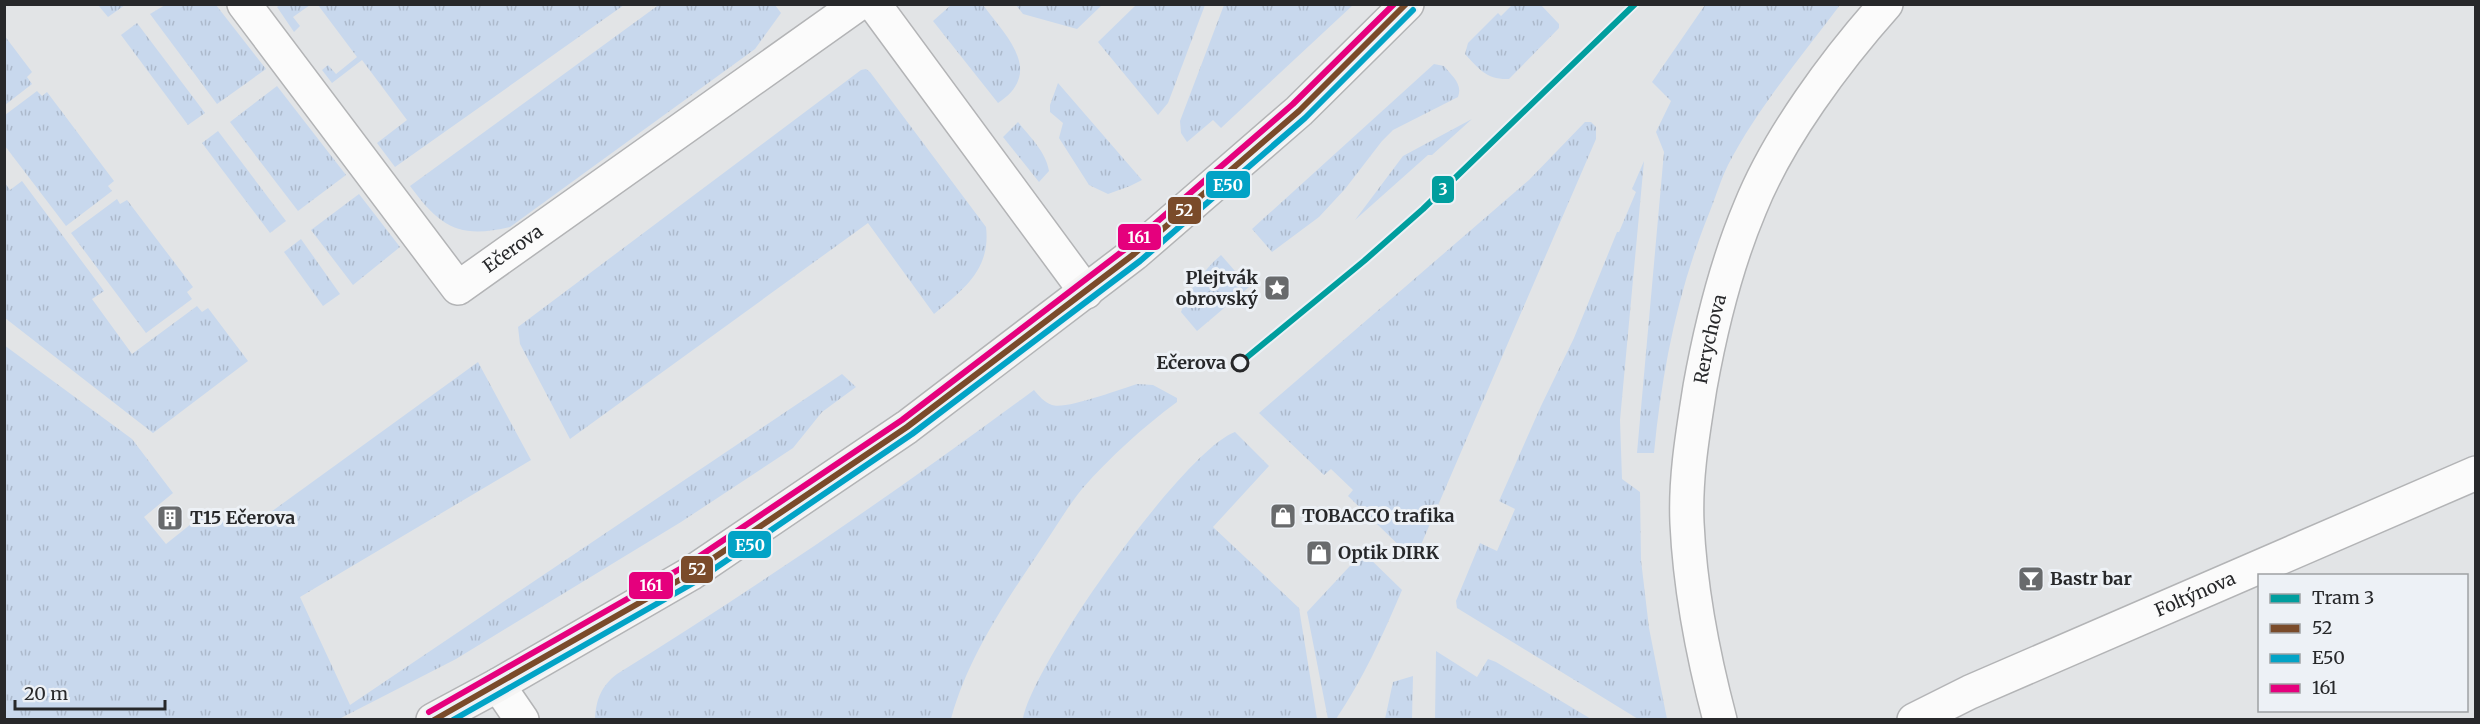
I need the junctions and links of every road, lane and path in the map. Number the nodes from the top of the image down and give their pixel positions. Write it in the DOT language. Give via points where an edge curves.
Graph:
graph roads {
  1 [pos="243,4"];
  2 [pos="858,4"];
  3 [pos="874,4"];
  4 [pos="1407,4"];
  5 [pos="1886,4"];
  6 [pos="1086,292"];
  7 [pos="2475,473"];
  8 [pos="498,685"];
  9 [pos="433,720"];
  10 [pos="522,720"];
  11 [pos="1720,720"];
  12 [pos="1914,720"];
  1 -- 2 [label="street, Ečerova" via="458,288"];
  3 -- 6 [label="street"];
  4 -- 6 [label="street" via="1299,111"];
  5 -- 11 [label="street, Rerychova" via="1822,86 1774,161 1750,206 1716,310 1694,424 1687,522 1690,569"];
  6 -- 8 [label="street" via="907,427 690,574"];
  7 -- 12 [label="street, Foltýnova" via="1970,692"];
  8 -- 9 [label="street"];
  8 -- 10 [label="street"];
}
